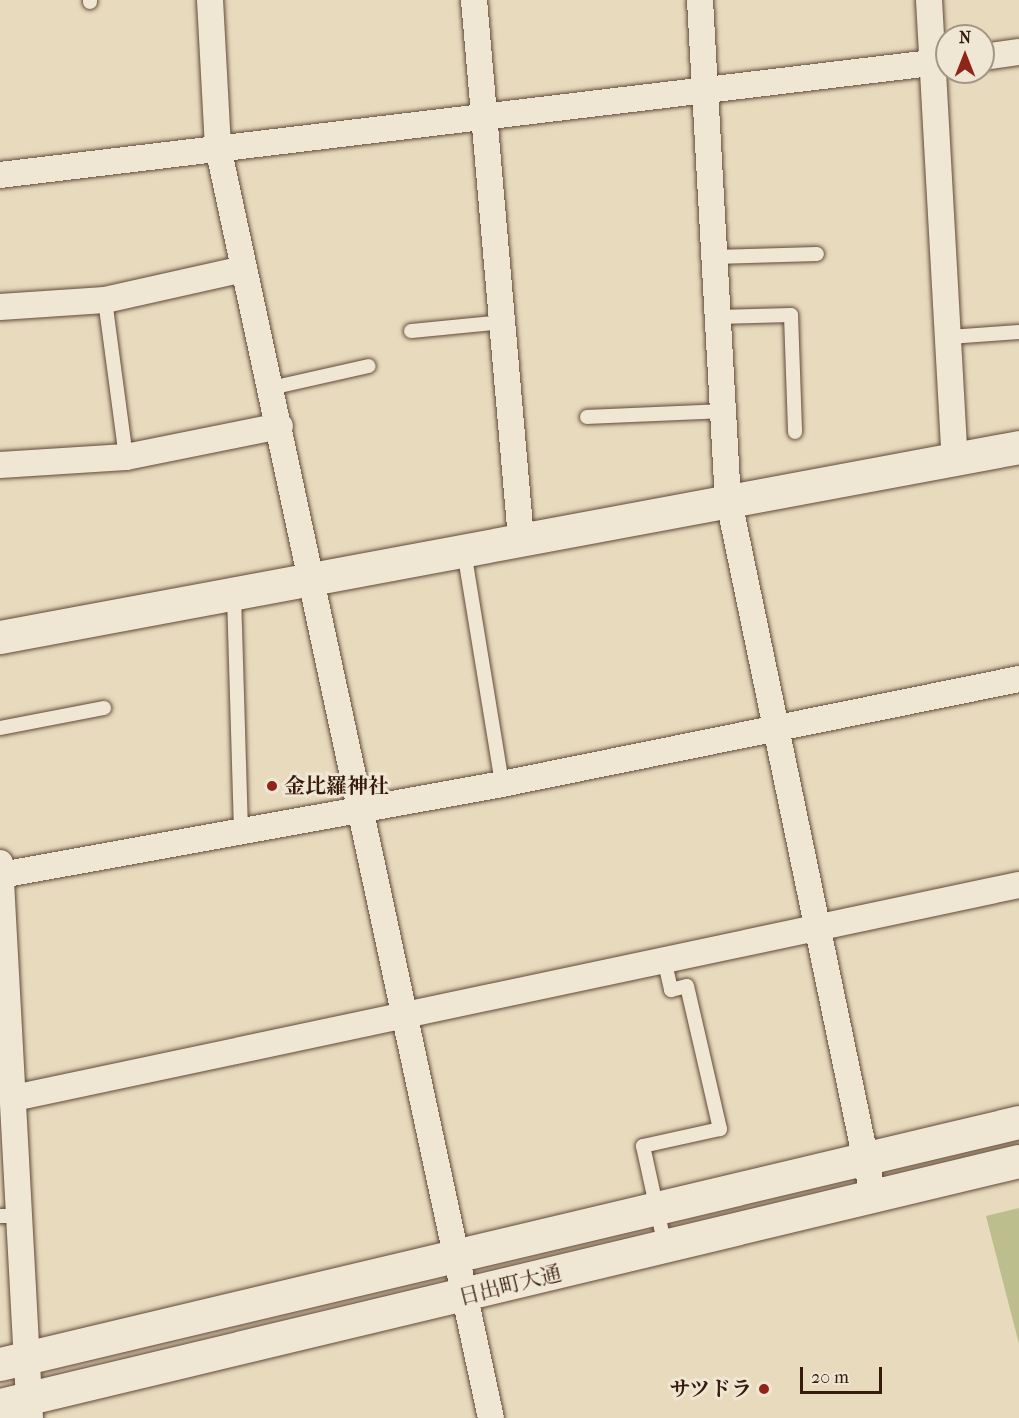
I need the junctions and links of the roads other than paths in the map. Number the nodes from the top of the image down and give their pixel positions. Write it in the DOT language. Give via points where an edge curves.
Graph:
graph roads {
  1 [pos="210,0"];
  2 [pos="474,0"];
  3 [pos="700,0"];
  4 [pos="929,0"];
  5 [pos="935,34"];
  6 [pos="1019,52"];
  7 [pos="995,55"];
  8 [pos="935,63"];
  9 [pos="941,84"];
  10 [pos="705,88"];
  11 [pos="483,114"];
  12 [pos="218,147"];
  13 [pos="0,175"];
  14 [pos="817,254"];
  15 [pos="715,257"];
  16 [pos="244,269"];
  17 [pos="105,300"];
  18 [pos="0,307"];
  19 [pos="718,317"];
  20 [pos="502,322"];
  21 [pos="411,331"];
  22 [pos="1019,332"];
  23 [pos="948,337"];
  24 [pos="369,366"];
  25 [pos="272,388"];
  26 [pos="724,411"];
  27 [pos="587,417"];
  28 [pos="280,426"];
  29 [pos="795,432"];
  30 [pos="1019,447"];
  31 [pos="126,457"];
  32 [pos="955,459"];
  33 [pos="0,465"];
  34 [pos="728,497"];
  35 [pos="521,538"];
  36 [pos="464,549"];
  37 [pos="313,579"];
  38 [pos="234,595"];
  39 [pos="0,637"];
  40 [pos="1019,679"];
  41 [pos="104,708"];
  42 [pos="0,728"];
  43 [pos="776,728"];
  44 [pos="502,784"];
  45 [pos="360,809"];
  46 [pos="241,833"];
  47 [pos="0,863"];
  48 [pos="1,875"];
  49 [pos="1019,885"];
  50 [pos="815,926"];
  51 [pos="664,959"];
  52 [pos="4,1015"];
  53 [pos="407,1015"];
  54 [pos="14,1098"];
  55 [pos="1019,1122"];
  56 [pos="864,1158"];
  57 [pos="1019,1161"];
  58 [pos="873,1196"];
  59 [pos="657,1210"];
  60 [pos="11,1216"];
  61 [pos="665,1246"];
  62 [pos="455,1260"];
  63 [pos="463,1297"];
  64 [pos="14,1361"];
  65 [pos="19,1407"];
  66 [pos="491,1418"];
  1 -- 12 [label="street"];
  2 -- 11 [label="street"];
  3 -- 10 [label="street"];
  4 -- 5 [label="street"];
  6 -- 7 [label="street"];
  8 -- 10 [label="street"];
  9 -- 23 [label="street"];
  10 -- 11 [label="street"];
  10 -- 15 [label="street"];
  11 -- 12 [label="street"];
  11 -- 20 [label="street"];
  12 -- 13 [label="street"];
  12 -- 16 [label="street"];
  14 -- 15 [label="lane"];
  15 -- 19 [label="street"];
  16 -- 17 [label="street"];
  16 -- 25 [label="street"];
  17 -- 18 [label="street"];
  17 -- 31 [label="lane"];
  19 -- 26 [label="street"];
  19 -- 29 [label="lane" via="791,315"];
  20 -- 21 [label="lane"];
  20 -- 35 [label="street"];
  22 -- 23 [label="lane"];
  23 -- 32 [label="street"];
  24 -- 25 [label="lane"];
  25 -- 28 [label="street"];
  26 -- 27 [label="lane"];
  26 -- 34 [label="street"];
  28 -- 31 [label="street"];
  28 -- 37 [label="street"];
  30 -- 32 [label="street"];
  31 -- 33 [label="street"];
  32 -- 34 [label="street"];
  34 -- 35 [label="street"];
  34 -- 43 [label="street"];
  35 -- 36 [label="street"];
  36 -- 37 [label="street"];
  36 -- 44 [label="lane"];
  37 -- 38 [label="street"];
  37 -- 45 [label="street"];
  38 -- 39 [label="street"];
  38 -- 46 [label="lane"];
  40 -- 43 [label="street"];
  41 -- 42 [label="lane"];
  43 -- 44 [label="street"];
  43 -- 50 [label="street"];
  44 -- 45 [label="street"];
  45 -- 46 [label="street"];
  45 -- 53 [label="street"];
  46 -- 48 [label="street"];
  47 -- 48 [label="street"];
  48 -- 52 [label="street"];
  49 -- 50 [label="street"];
  50 -- 51 [label="street"];
  50 -- 56 [label="street"];
  51 -- 53 [label="street"];
  51 -- 59 [label="lane" via="671,990 687,986 720,1129 642,1146"];
  52 -- 54 [label="street"];
  53 -- 54 [label="street"];
  53 -- 62 [label="street"];
  54 -- 60 [label="street"];
  55 -- 56 [label="street, 日出町大通"];
  56 -- 58 [label="street"];
  56 -- 59 [label="street, 日出町大通"];
  57 -- 58 [label="street, 日出町大通"];
  58 -- 61 [label="street, 日出町大通"];
  59 -- 61 [label="lane"];
  59 -- 62 [label="street, 日出町大通"];
  60 -- 64 [label="street"];
  61 -- 63 [label="street, 日出町大通"];
  62 -- 63 [label="street"];
  62 -- 64 [label="street, 日出町大通"];
  63 -- 65 [label="street, 日出町大通"];
  63 -- 66 [label="street"];
  64 -- 65 [label="street"];
}
